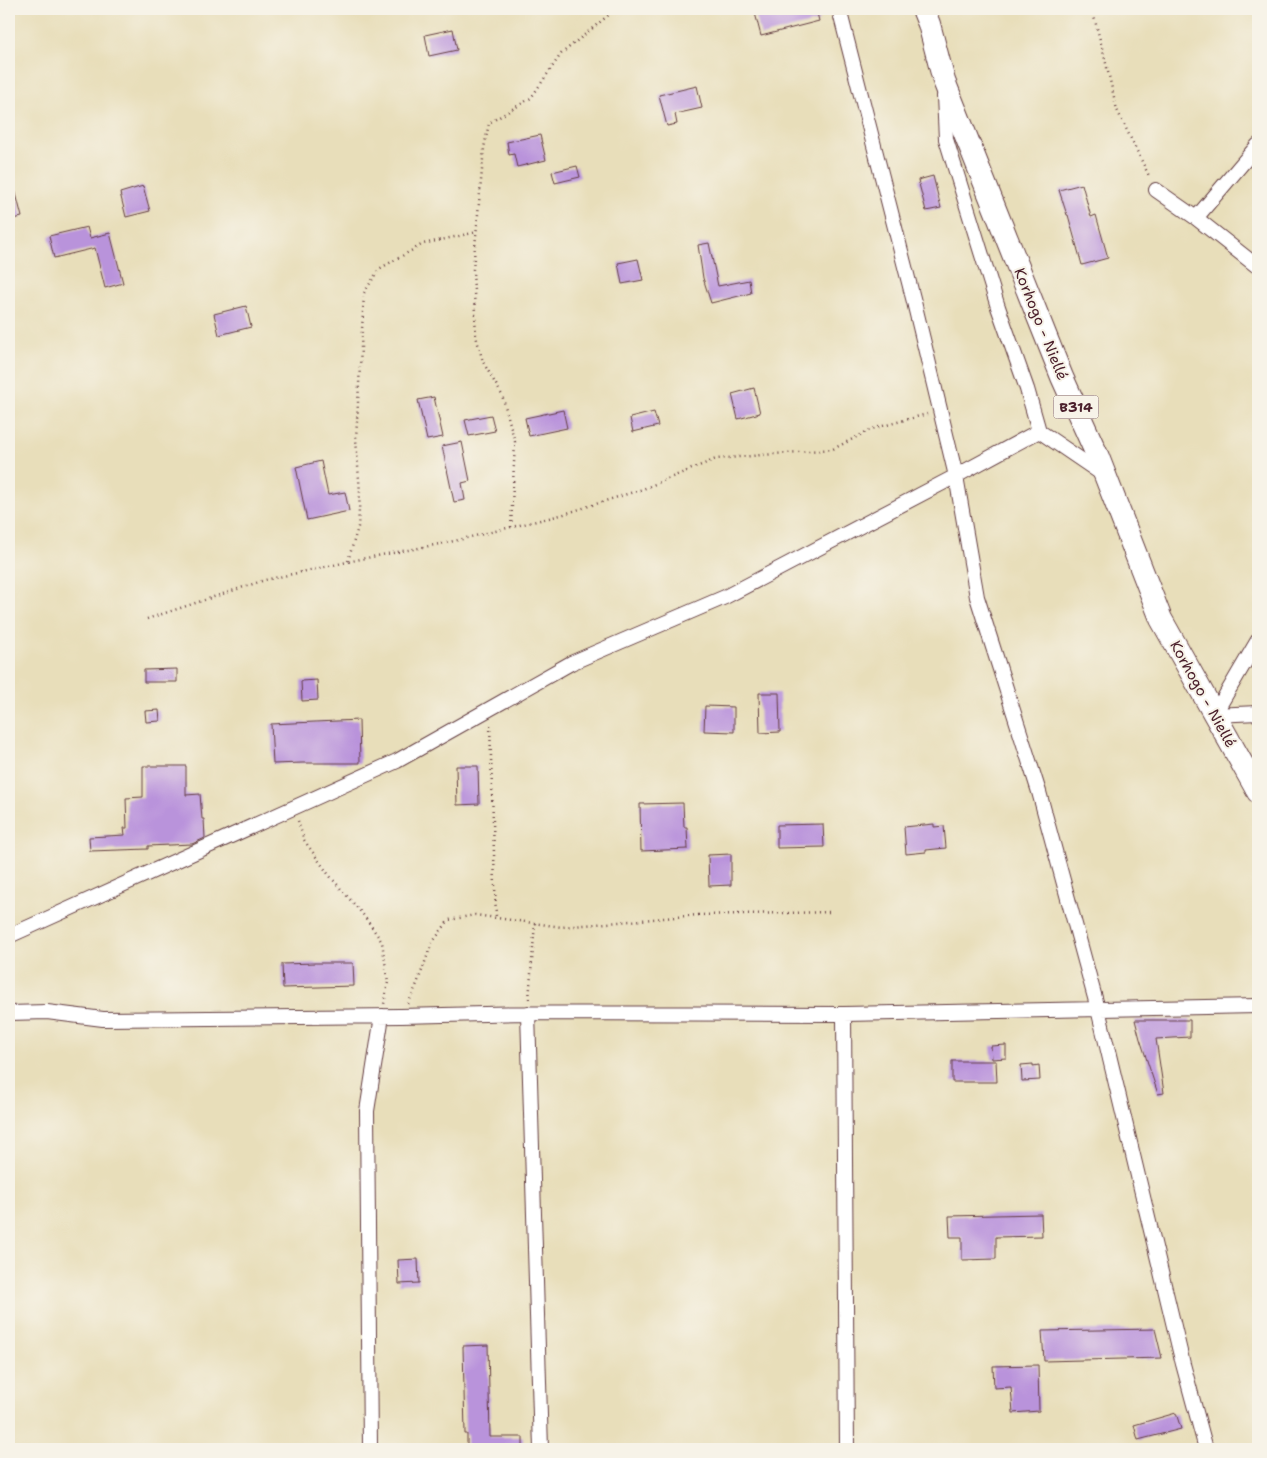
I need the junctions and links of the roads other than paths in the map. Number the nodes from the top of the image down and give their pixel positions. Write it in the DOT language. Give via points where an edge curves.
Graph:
graph roads {
  1 [pos="839,9"];
  2 [pos="923,9"];
  3 [pos="944,81"];
  4 [pos="1258,145"];
  5 [pos="1156,190"];
  6 [pos="1196,218"];
  7 [pos="1258,267"];
  8 [pos="1039,431"];
  9 [pos="956,476"];
  10 [pos="1106,477"];
  11 [pos="1258,640"];
  12 [pos="1258,713"];
  13 [pos="1214,715"];
  14 [pos="1258,792"];
  15 [pos="9,936"];
  16 [pos="1258,1006"];
  17 [pos="1098,1009"];
  18 [pos="528,1013"];
  19 [pos="9,1014"];
  20 [pos="844,1014"];
  21 [pos="382,1016"];
  22 [pos="370,1449"];
  23 [pos="541,1449"];
  24 [pos="847,1449"];
  25 [pos="1206,1449"];
  1 -- 9 [label="street"];
  2 -- 3 [label="main road, Korhogo - Niellé / B314"];
  3 -- 8 [label="street" via="946,139"];
  3 -- 10 [label="main road, Korhogo - Niellé / B314" via="1062,377"];
  4 -- 6 [label="street"];
  5 -- 6 [label="street"];
  6 -- 7 [label="street"];
  8 -- 9 [label="street"];
  8 -- 10 [label="street"];
  9 -- 15 [label="street" via="725,597 571,663 397,761"];
  9 -- 17 [label="street" via="977,598 1039,792"];
  10 -- 13 [label="main road, Korhogo - Niellé / B314" via="1161,619"];
  11 -- 13 [label="street"];
  12 -- 13 [label="street"];
  13 -- 14 [label="main road, Korhogo - Niellé / B314"];
  16 -- 17 [label="street"];
  17 -- 20 [label="street"];
  17 -- 25 [label="street"];
  18 -- 20 [label="street"];
  18 -- 21 [label="street"];
  18 -- 23 [label="street"];
  19 -- 21 [label="street" via="47,1012 103,1019"];
  20 -- 24 [label="street"];
  21 -- 22 [label="street" via="367,1111"];
}
